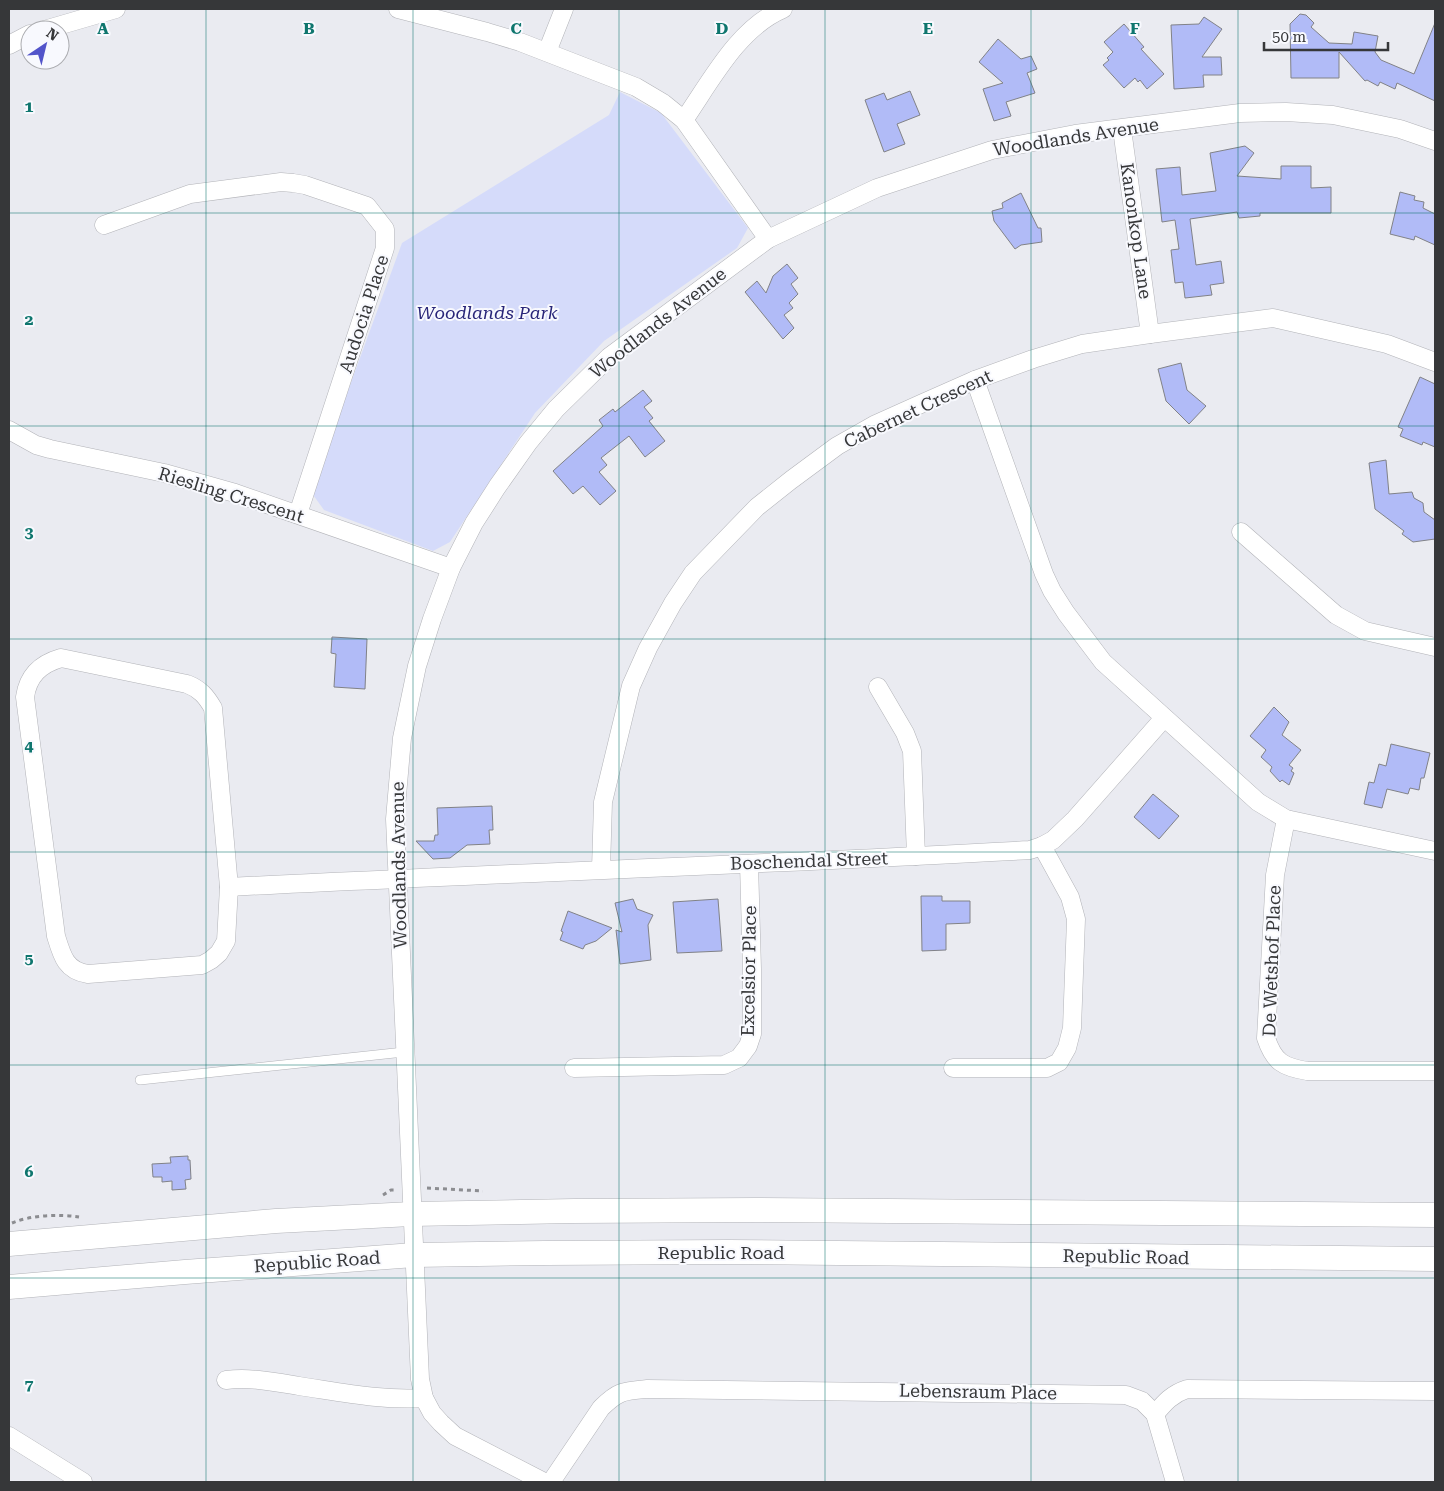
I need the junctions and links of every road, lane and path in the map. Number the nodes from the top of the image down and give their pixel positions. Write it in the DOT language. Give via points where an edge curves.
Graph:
graph roads {
  1 [pos="398,9"];
  2 [pos="564,9"];
  3 [pos="783,9"];
  4 [pos="110,10"];
  5 [pos="70,22"];
  6 [pos="547,52"];
  7 [pos="684,120"];
  8 [pos="1122,128"];
  9 [pos="1435,141"];
  10 [pos="104,225"];
  11 [pos="768,239"];
  12 [pos="1150,334"];
  13 [pos="1435,362"];
  14 [pos="975,380"];
  15 [pos="9,430"];
  16 [pos="298,514"];
  17 [pos="1241,532"];
  18 [pos="451,568"];
  19 [pos="1435,648"];
  20 [pos="878,687"];
  21 [pos="1164,718"];
  22 [pos="1286,819"];
  23 [pos="1042,846"];
  24 [pos="1435,851"];
  25 [pos="916,856"];
  26 [pos="749,864"];
  27 [pos="601,869"];
  28 [pos="398,878"];
  29 [pos="230,888"];
  30 [pos="404,1052"];
  31 [pos="574,1068"];
  32 [pos="953,1068"];
  33 [pos="1435,1071"];
  34 [pos="140,1080"];
  35 [pos="411,1214"];
  36 [pos="1435,1215"];
  37 [pos="9,1244"];
  38 [pos="414,1255"];
  39 [pos="1435,1259"];
  40 [pos="9,1287"];
  41 [pos="226,1380"];
  42 [pos="1435,1391"];
  43 [pos="424,1398"];
  44 [pos="1155,1414"];
  45 [pos="9,1436"];
  46 [pos="83,1482"];
  47 [pos="544,1482"];
  48 [pos="551,1482"];
  49 [pos="1175,1482"];
  1 -- 6 [label="street" via="487,32"];
  2 -- 6 [label="street"];
  3 -- 7 [label="street" via="757,24 740,40"];
  4 -- 5 [label="street"];
  6 -- 7 [label="street" via="636,87"];
  7 -- 11 [label="street"];
  8 -- 9 [label="street, Woodlands Avenue" via="1240,113 1286,112 1333,115 1400,129"];
  8 -- 11 [label="street, Woodlands Avenue" via="992,150 877,188"];
  8 -- 12 [label="street, Kanonkop Lane"];
  10 -- 16 [label="street, Audocia Place" via="190,194 280,182 305,185 367,206 380,220 385,228 385,248"];
  11 -- 18 [label="street, Woodlands Avenue" via="609,357 556,409 497,487"];
  12 -- 13 [label="street, Cabernet Crescent" via="1273,318 1387,344"];
  12 -- 14 [label="street, Cabernet Crescent" via="1082,344"];
  14 -- 21 [label="street" via="1052,591 1103,662"];
  14 -- 27 [label="street, Cabernet Crescent" via="874,425 837,446 757,507 693,572 648,648 631,686 603,802"];
  15 -- 16 [label="street, Riesling Crescent" via="50,450 164,473"];
  16 -- 18 [label="street, Riesling Crescent"];
  17 -- 19 [label="street" via="1350,624"];
  18 -- 28 [label="street, Woodlands Avenue" via="417,666 402,738 395,819"];
  20 -- 25 [label="street" via="906,733 912,751"];
  21 -- 22 [label="street" via="1258,802"];
  21 -- 23 [label="street, Boschendal Street" via="1075,818 1053,840"];
  22 -- 24 [label="street"];
  22 -- 33 [label="street, De Wetshof Place" via="1275,875 1266,1038 1271,1052 1281,1064 1307,1071"];
  23 -- 25 [label="street, Boschendal Street" via="1030,850"];
  23 -- 32 [label="street" via="1070,897 1076,919 1072,1028 1067,1048 1059,1062 1047,1068"];
  25 -- 26 [label="street, Boschendal Street"];
  26 -- 27 [label="street, Boschendal Street"];
  26 -- 31 [label="street, Excelsior Place" via="752,1034 739,1058 724,1065"];
  27 -- 28 [label="street, Boschendal Street"];
  28 -- 29 [label="street, Boschendal Street"];
  28 -- 30 [label="street, Woodlands Avenue"];
  29 -- 29 [label="street" via="226,941 219,953 202,965 88,974 72,969 56,936 24,697 26,686 38,668 60,658 187,684 206,696 213,708"];
  30 -- 34 [label="lane"];
  30 -- 35 [label="street, Woodlands Avenue"];
  35 -- 36 [label="main road" via="765,1210"];
  35 -- 37 [label="main road" via="276,1221"];
  35 -- 38 [label="street, Woodlands Avenue"];
  38 -- 39 [label="main road, Republic Road" via="728,1252"];
  38 -- 40 [label="main road, Republic Road"];
  38 -- 43 [label="street, Woodlands Avenue" via="420,1379"];
  41 -- 43 [label="street" via="249,1379 346,1393"];
  42 -- 44 [label="street" via="1187,1389 1169,1397"];
  43 -- 47 [label="street" via="432,1413 455,1436"];
  44 -- 48 [label="street, Lebensraum Place" via="1142,1401 1113,1394 624,1391 601,1408"];
  44 -- 49 [label="street"];
  45 -- 46 [label="street"];
}
